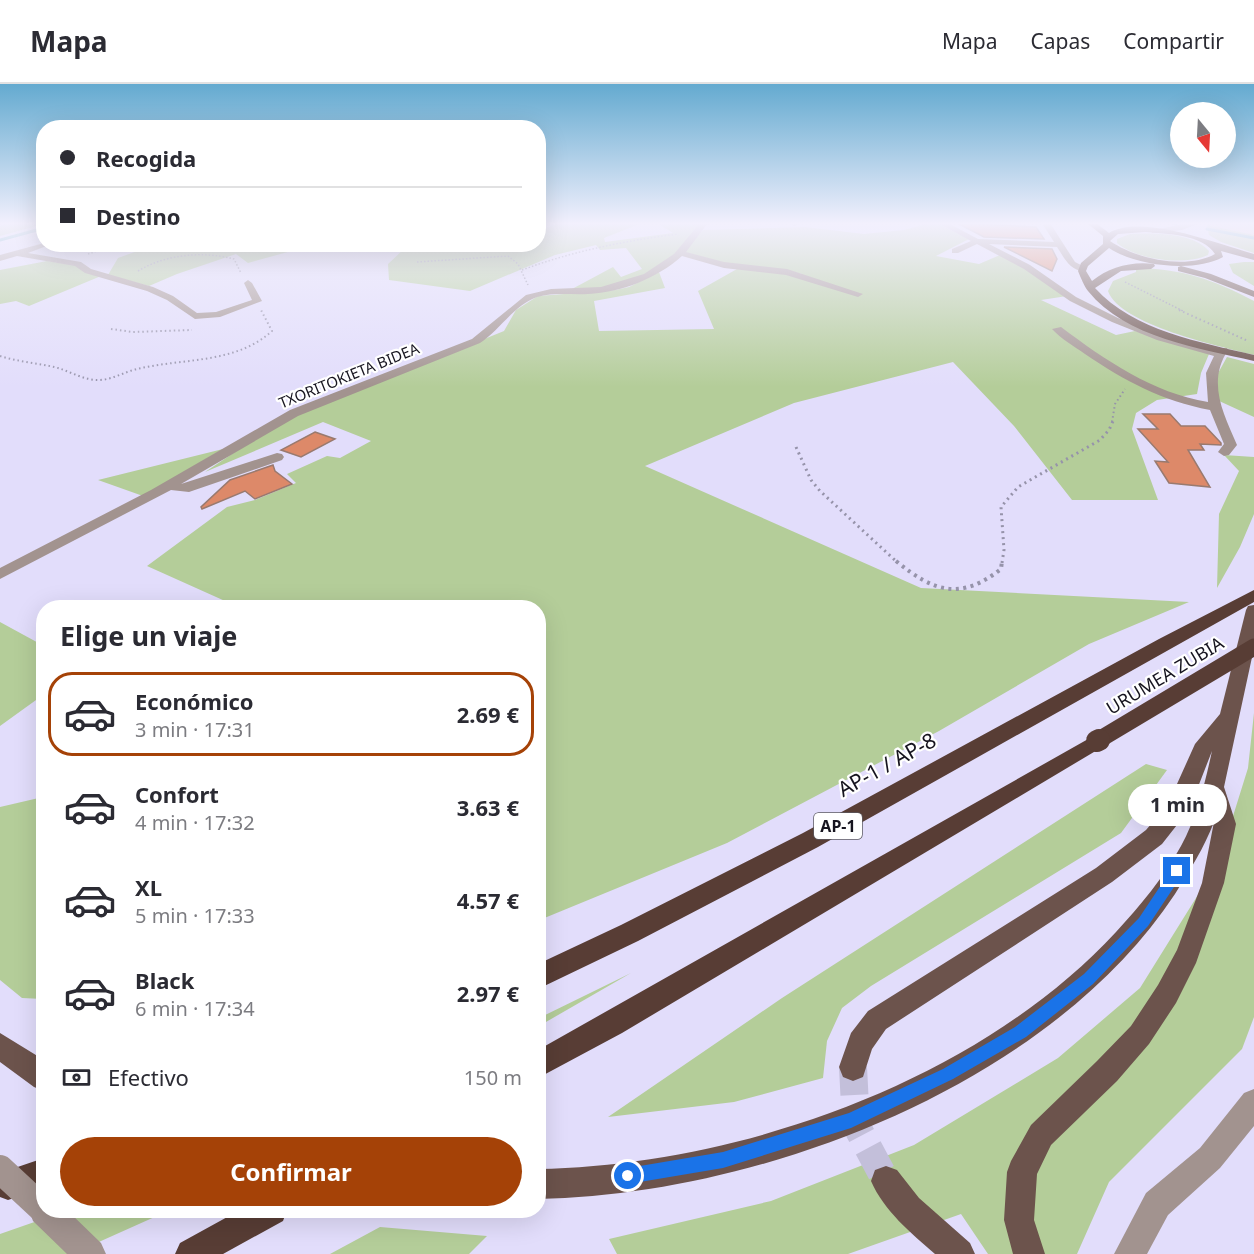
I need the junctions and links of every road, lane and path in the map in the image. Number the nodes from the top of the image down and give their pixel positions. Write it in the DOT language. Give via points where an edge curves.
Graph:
graph roads {
  1 [pos="111,278"];
  2 [pos="131,278"];
  3 [pos="245,278"];
  4 [pos="525,278"];
  5 [pos="641,278"];
  6 [pos="806,278"];
  7 [pos="1042,278"];
  8 [pos="1086,278"];
  9 [pos="1102,278"];
  10 [pos="1118,278"];
  11 [pos="1209,278"];
  12 [pos="1224,278"];
  13 [pos="1229,279"];
  14 [pos="121,281"];
  15 [pos="248,283"];
  16 [pos="1090,288"];
  17 [pos="1254,293"];
  18 [pos="537,294"];
  19 [pos="858,294"];
  20 [pos="257,301"];
  21 [pos="1058,329"];
  22 [pos="1254,343"];
  23 [pos="1221,352"];
  24 [pos="0,356"];
  25 [pos="1254,358"];
  26 [pos="1138,382"];
  27 [pos="1214,407"];
  28 [pos="796,447"];
  29 [pos="1224,452"];
  30 [pos="277,457"];
  31 [pos="169,485"];
  32 [pos="0,574"];
  33 [pos="1254,595"];
  34 [pos="1254,610"];
  35 [pos="1254,647"];
  36 [pos="1130,662"];
  37 [pos="1229,716"];
  38 [pos="1214,788"];
  39 [pos="546,972"];
  40 [pos="0,1046"];
  41 [pos="546,1061"];
  42 [pos="853,1067"];
  43 [pos="36,1071"];
  44 [pos="1254,1103"];
  45 [pos="0,1169"];
  46 [pos="36,1176"];
  47 [pos="886,1181"];
  48 [pos="546,1184"];
  49 [pos="0,1188"];
  50 [pos="36,1203"];
  51 [pos="52,1218"];
  52 [pos="257,1218"];
  53 [pos="90,1254"];
  54 [pos="191,1254"];
  55 [pos="959,1254"];
  56 [pos="1029,1254"];
  57 [pos="1130,1254"];
  1 -- 14 [label="street"];
  2 -- 14 [label="path"];
  3 -- 15 [label="path"];
  4 -- 18 [label="path"];
  5 -- 18 [label="street, TXORITOKIETA BIDEA" via="624,286"];
  6 -- 19 [label="street"];
  7 -- 23 [label="street" via="1073,299 1115,320 1161,338"];
  8 -- 16 [label="main road"];
  9 -- 16 [label="main road"];
  10 -- 22 [label="path" via="1149,296"];
  11 -- 17 [label="main road"];
  12 -- 13 [label="main road"];
  13 -- 17 [label="main road"];
  14 -- 20 [label="street" via="170,298 195,316 217,315"];
  15 -- 20 [label="street"];
  16 -- 23 [label="main road" via="1104,303 1133,320"];
  18 -- 31 [label="street, TXORITOKIETA BIDEA" via="514,306 490,334 477,341 294,413"];
  20 -- 24 [label="path" via="272,332 247,348 220,355 136,369 101,380"];
  21 -- 26 [label="street" via="1082,349"];
  23 -- 25 [label="main road"];
  23 -- 27 [label="street" via="1210,375"];
  26 -- 27 [label="street" via="1174,398"];
  26 -- 28 [label="path" via="1128,385 1118,396 1110,430 1100,440 1018,487 1001,507 1001,569 967,589 946,590 924,582 880,547 820,491"];
  27 -- 29 [label="street" via="1232,445"];
  30 -- 31 [label="street" via="184,489"];
  31 -- 32 [label="street, TXORITOKIETA BIDEA"];
  33 -- 36 [label="highway, URUMEA ZUBIA / AP-1"];
  34 -- 37 [label="main road"];
  35 -- 41 [label="highway, URUMEA ZUBIA, bridge"];
  36 -- 39 [label="highway, AP-1 / AP-8 / AP-1" via="816,837 632,934"];
  37 -- 38 [label="main road"];
  37 -- 42 [label="main road" via="1202,749 1176,810 1154,837 1104,875 878,1020 860,1042"];
  38 -- 48 [label="main road" via="1189,854 1144,922 1088,979 1020,1032 948,1074 851,1120 723,1160 581,1184"];
  38 -- 56 [label="main road" via="1225,824 1213,883 1167,994 1140,1035 1041,1135 1022,1172 1019,1220"];
  40 -- 43 [label="main road"];
  44 -- 57 [label="street" via="1210,1158 1158,1204"];
  45 -- 50 [label="street, bridge"];
  46 -- 49 [label="highway"];
  47 -- 55 [label="main road" via="909,1209"];
  51 -- 53 [label="street"];
  52 -- 54 [label="highway"];
}
